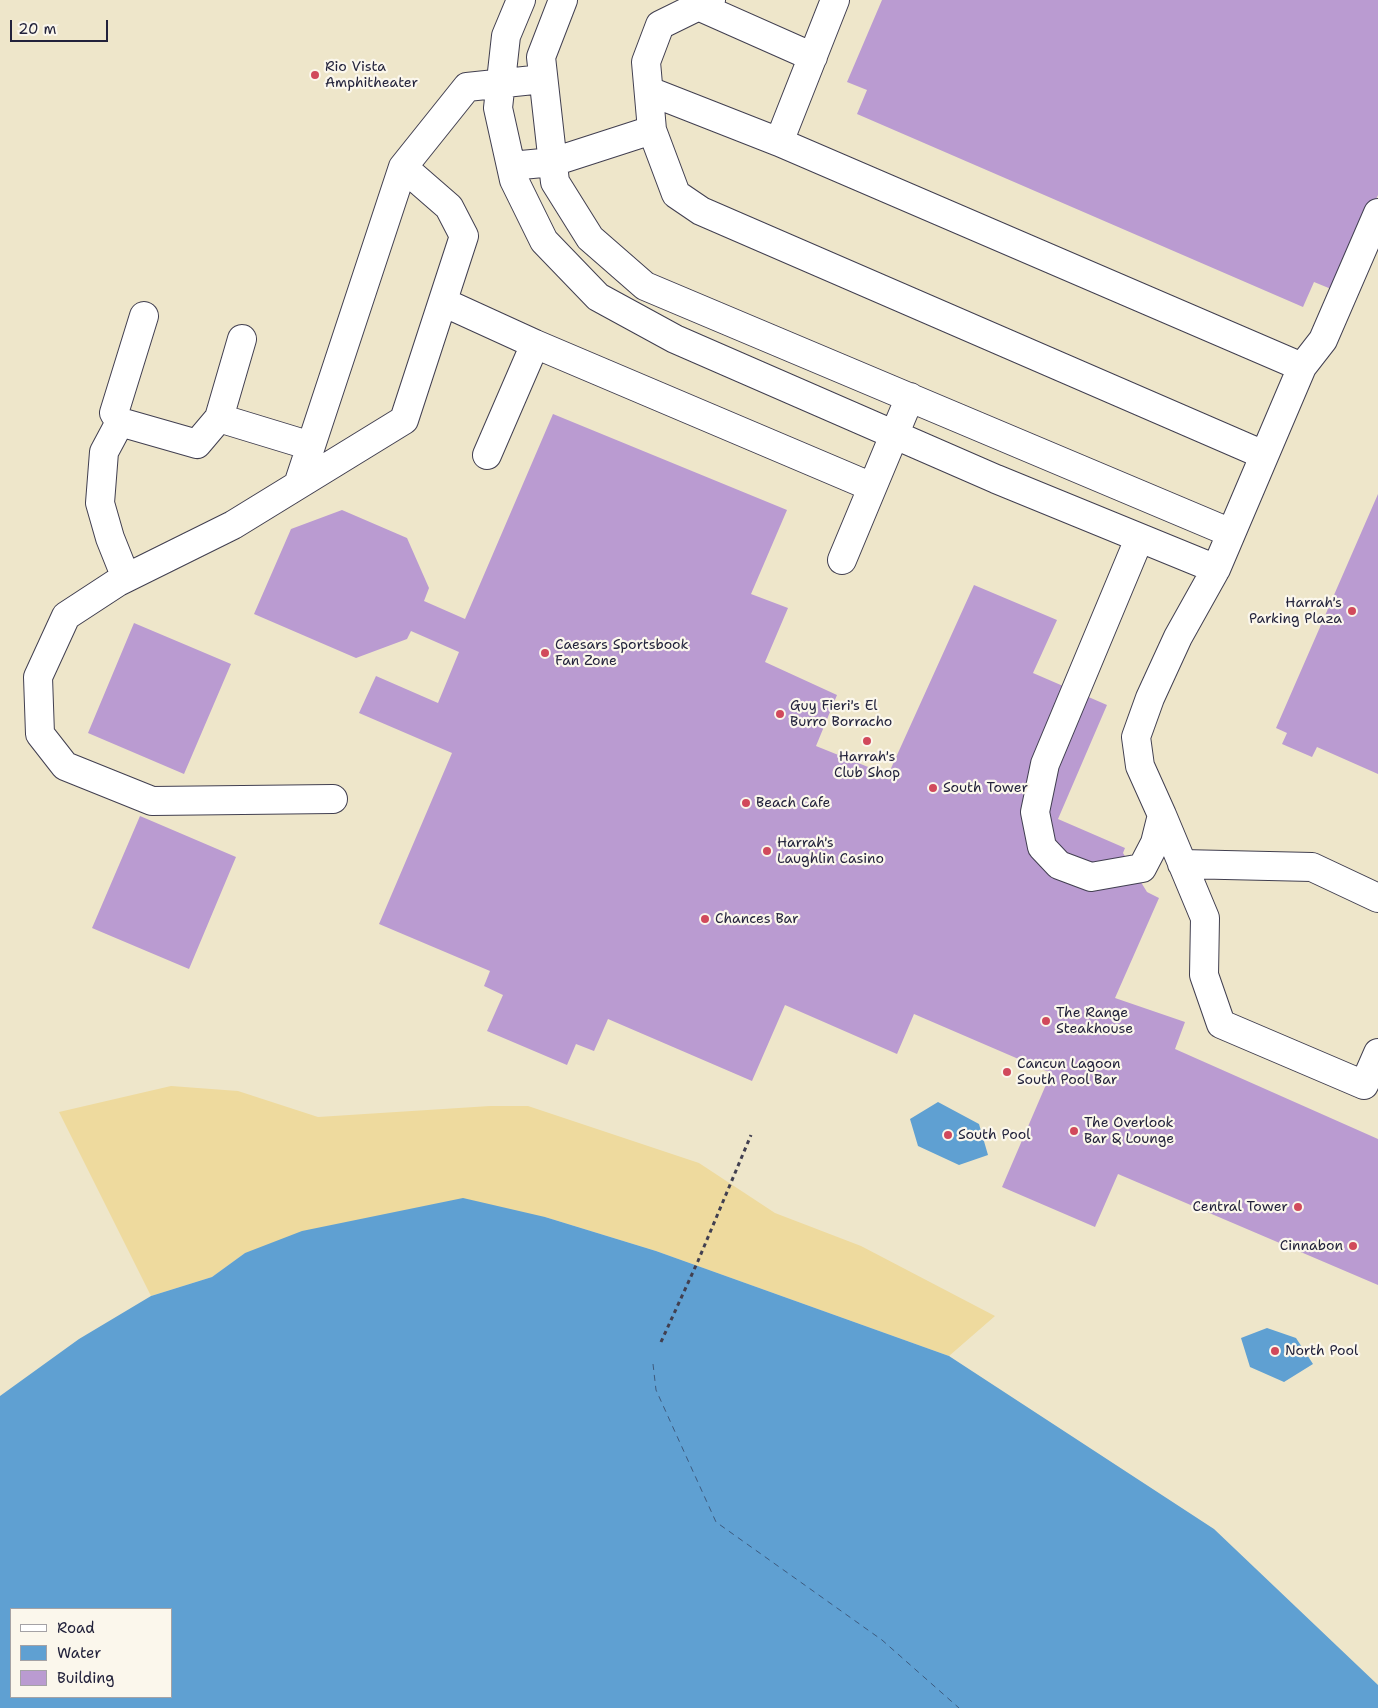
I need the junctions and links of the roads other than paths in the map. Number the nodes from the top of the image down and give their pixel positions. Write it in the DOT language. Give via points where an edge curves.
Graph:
graph roads {
  1 [pos="521,0"];
  2 [pos="563,0"];
  3 [pos="835,0"];
  4 [pos="704,3"];
  5 [pos="813,57"];
  6 [pos="543,79"];
  7 [pos="501,84"];
  8 [pos="649,91"];
  9 [pos="652,130"];
  10 [pos="779,142"];
  11 [pos="552,162"];
  12 [pos="511,166"];
  13 [pos="403,167"];
  14 [pos="1378,213"];
  15 [pos="442,302"];
  16 [pos="144,316"];
  17 [pos="242,340"];
  18 [pos="535,344"];
  19 [pos="1302,367"];
  20 [pos="910,397"];
  21 [pos="218,418"];
  22 [pos="120,422"];
  23 [pos="894,434"];
  24 [pos="311,446"];
  25 [pos="487,455"];
  26 [pos="1264,455"];
  27 [pos="298,485"];
  28 [pos="872,487"];
  29 [pos="1231,533"];
  30 [pos="1139,539"];
  31 [pos="842,560"];
  32 [pos="1216,569"];
  33 [pos="126,578"];
  34 [pos="334,799"];
  35 [pos="1162,815"];
  36 [pos="1182,864"];
  37 [pos="1378,898"];
  38 [pos="1378,1053"];
  1 -- 7 [label="lane" via="506,36"];
  2 -- 6 [label="lane" via="541,57"];
  3 -- 5 [label="lane"];
  4 -- 5 [label="lane"];
  4 -- 8 [label="lane" via="660,25 646,62"];
  5 -- 10 [label="lane"];
  6 -- 7 [label="lane"];
  6 -- 11 [label="lane"];
  7 -- 12 [label="lane" via="498,108"];
  7 -- 13 [label="lane" via="467,87"];
  8 -- 9 [label="lane"];
  8 -- 10 [label="lane"];
  9 -- 11 [label="lane"];
  9 -- 26 [label="lane" via="676,194 701,211"];
  10 -- 19 [label="lane"];
  11 -- 12 [label="lane"];
  11 -- 20 [label="lane" via="555,182 590,238 645,286"];
  12 -- 23 [label="lane" via="514,180 544,241 598,297 676,339"];
  13 -- 15 [label="lane" via="449,206 464,236"];
  13 -- 24 [label="lane"];
  14 -- 19 [label="lane" via="1323,340"];
  15 -- 18 [label="lane"];
  15 -- 27 [label="lane" via="404,420"];
  16 -- 22 [label="lane" via="114,413"];
  17 -- 21 [label="lane"];
  18 -- 25 [label="lane"];
  18 -- 28 [label="lane"];
  19 -- 26 [label="lane"];
  20 -- 23 [label="lane"];
  20 -- 29 [label="lane"];
  21 -- 22 [label="lane" via="197,444"];
  21 -- 24 [label="lane"];
  22 -- 33 [label="lane" via="104,452 100,503"];
  23 -- 28 [label="lane"];
  23 -- 30 [label="lane"];
  24 -- 27 [label="lane"];
  26 -- 29 [label="lane"];
  27 -- 33 [label="lane" via="234,525"];
  28 -- 31 [label="lane"];
  29 -- 32 [label="lane"];
  30 -- 32 [label="lane"];
  30 -- 35 [label="lane" via="1045,764 1035,812 1042,847 1058,865 1091,877 1142,868 1155,843"];
  32 -- 35 [label="lane" via="1178,637 1136,737 1140,766"];
  33 -- 34 [label="lane" via="66,616 38,677 40,734 65,766 152,801"];
  35 -- 36 [label="lane"];
  36 -- 37 [label="lane" via="1312,867"];
  36 -- 38 [label="lane" via="1205,918 1204,975 1221,1024 1364,1085"];
}
